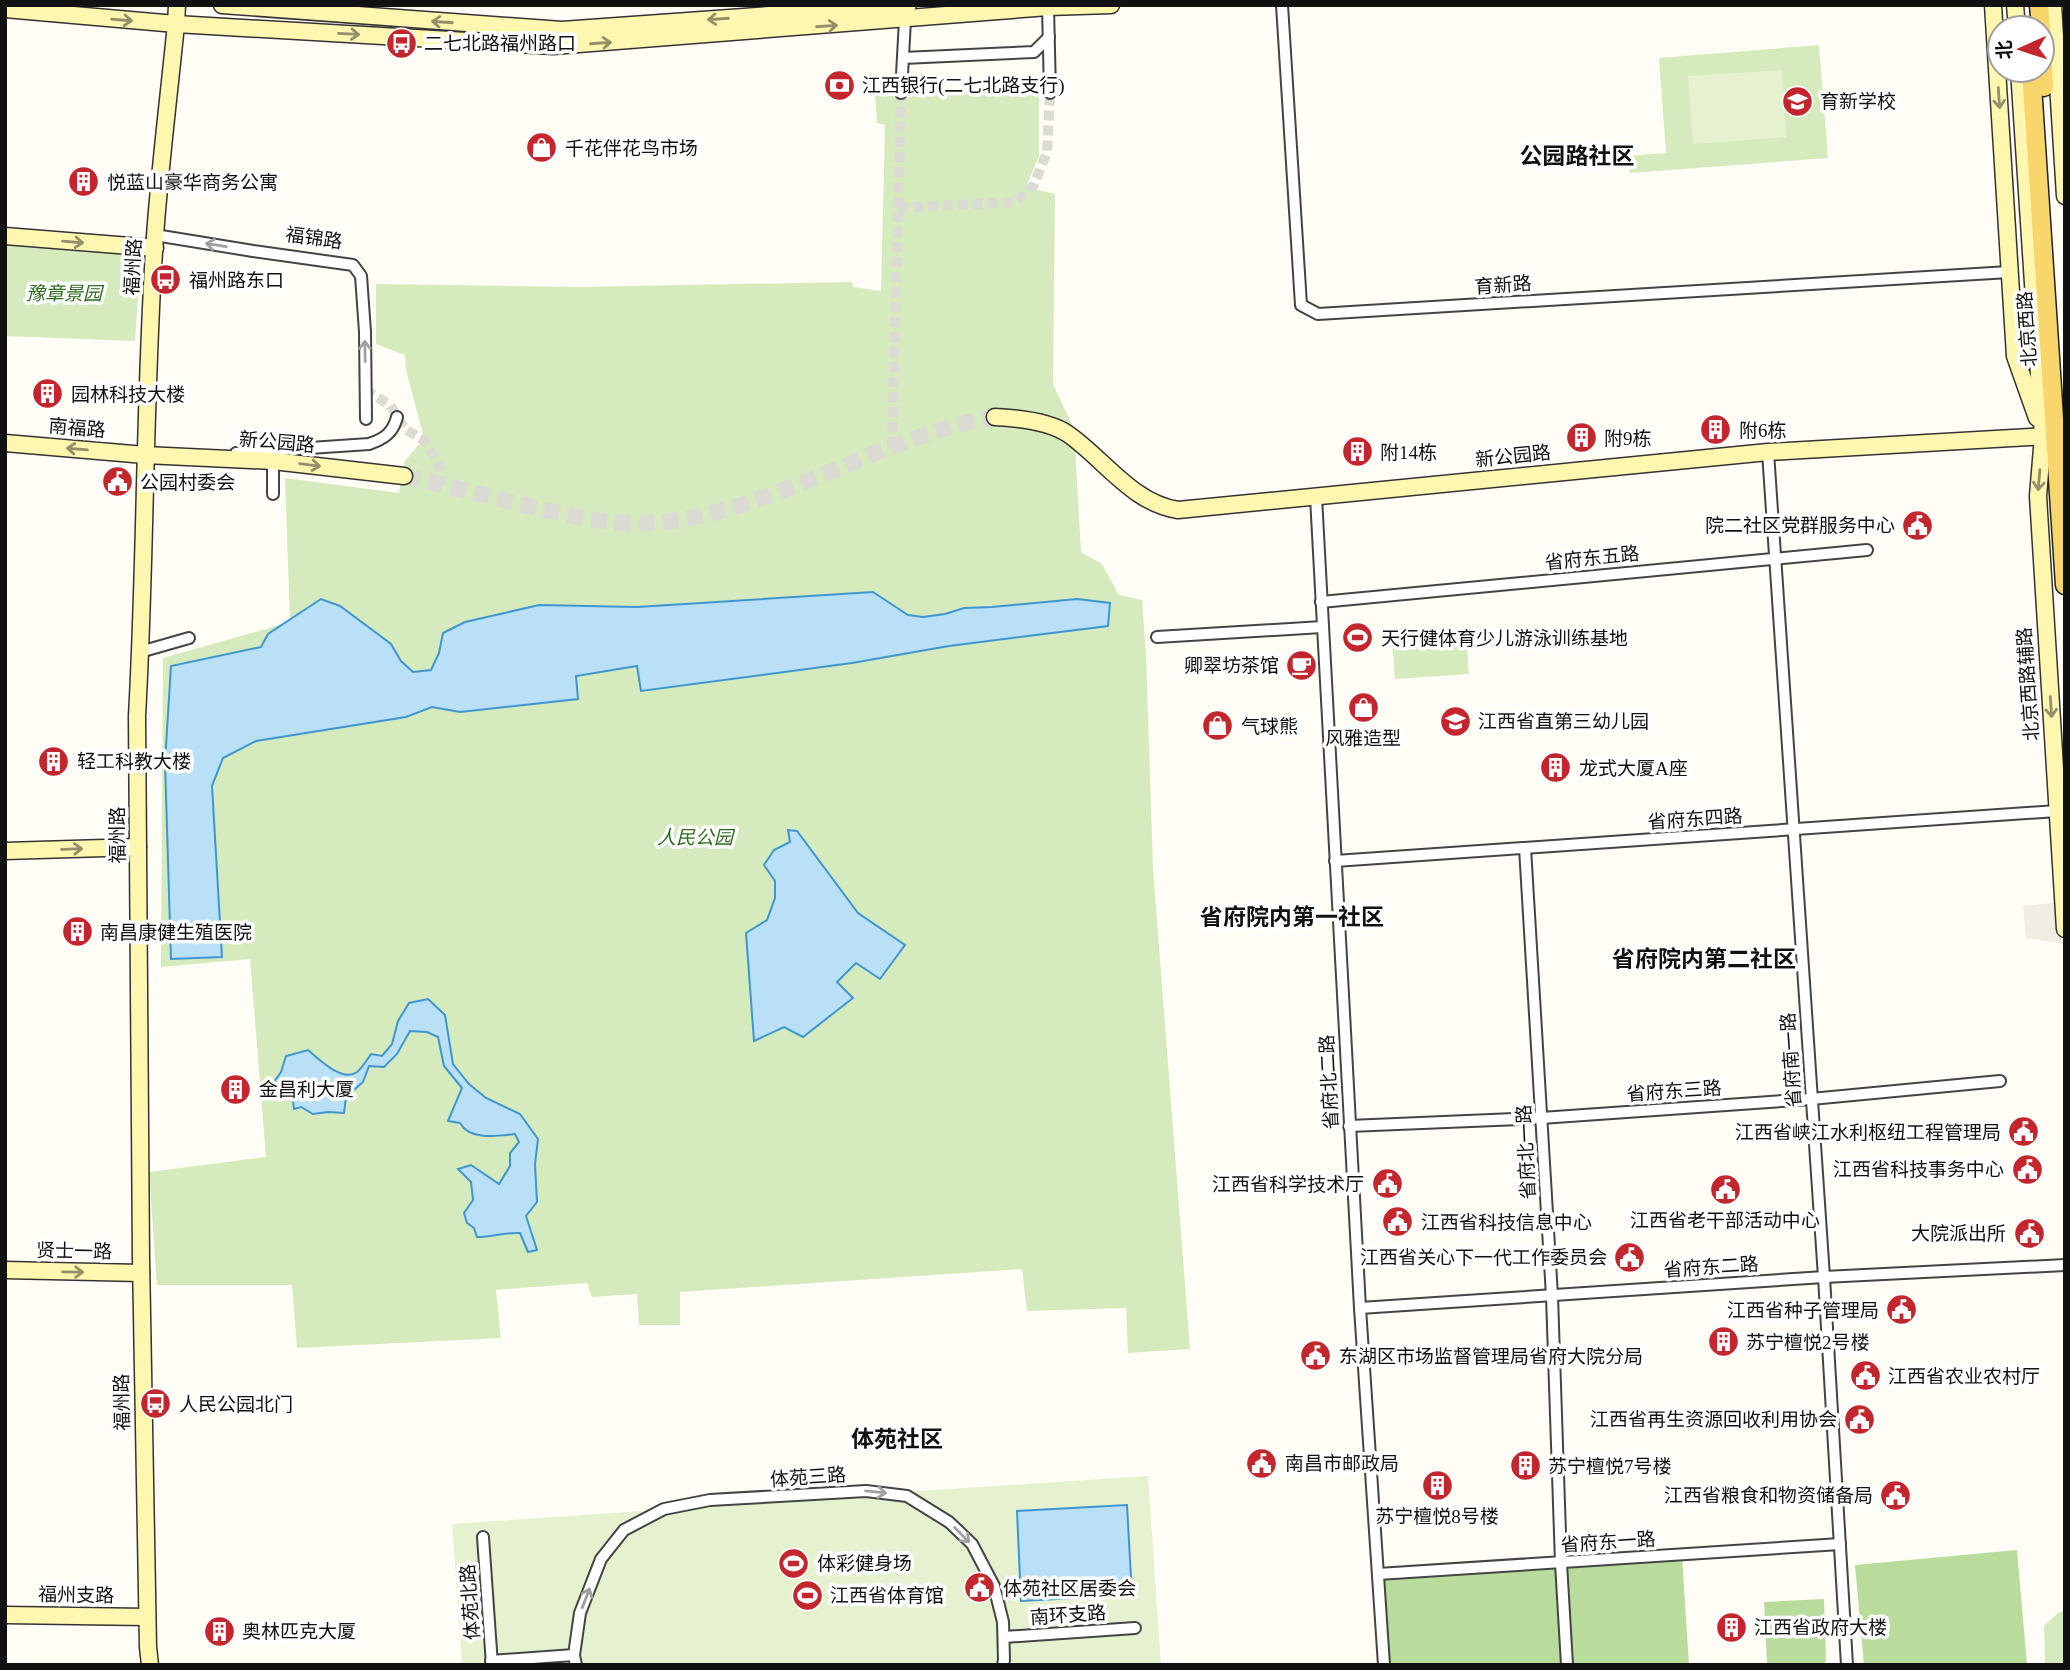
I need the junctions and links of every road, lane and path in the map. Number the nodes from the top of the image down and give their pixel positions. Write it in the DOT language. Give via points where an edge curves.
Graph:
graph roads {
  1 [pos="177,5"];
  2 [pos="222,5"];
  3 [pos="1111,5"];
  4 [pos="1282,5"];
  5 [pos="1993,5"];
  6 [pos="2053,5"];
  7 [pos="1048,7"];
  8 [pos="5,9"];
  9 [pos="907,13"];
  10 [pos="176,24"];
  11 [pos="1049,37"];
  12 [pos="903,58"];
  13 [pos="2020,84"];
  14 [pos="2032,84"];
  15 [pos="2044,84"];
  16 [pos="901,93"];
  17 [pos="1050,93"];
  18 [pos="2065,196"];
  19 [pos="5,236"];
  20 [pos="155,242"];
  21 [pos="2010,272"];
  22 [pos="2065,405"];
  23 [pos="397,417"];
  24 [pos="995,417"];
  25 [pos="366,419"];
  26 [pos="2054,435"];
  27 [pos="5,443"];
  28 [pos="1768,452"];
  29 [pos="145,455"];
  30 [pos="187,456"];
  31 [pos="273,461"];
  32 [pos="404,476"];
  33 [pos="273,494"];
  34 [pos="1316,497"];
  35 [pos="1867,550"];
  36 [pos="1777,558"];
  37 [pos="2065,585"];
  38 [pos="1321,602"];
  39 [pos="1322,627"];
  40 [pos="1157,637"];
  41 [pos="189,638"];
  42 [pos="140,652"];
  43 [pos="2057,811"];
  44 [pos="1794,829"];
  45 [pos="138,847"];
  46 [pos="1525,848"];
  47 [pos="5,851"];
  48 [pos="1335,861"];
  49 [pos="2065,927"];
  50 [pos="2000,1081"];
  51 [pos="1811,1099"];
  52 [pos="1541,1118"];
  53 [pos="1349,1126"];
  54 [pos="2065,1265"];
  55 [pos="5,1270"];
  56 [pos="141,1273"];
  57 [pos="1824,1277"];
  58 [pos="1552,1296"];
  59 [pos="1360,1308"];
  60 [pos="483,1537"];
  61 [pos="1840,1544"];
  62 [pos="1561,1563"];
  63 [pos="1378,1574"];
  64 [pos="5,1615"];
  65 [pos="147,1617"];
  66 [pos="1135,1628"];
  67 [pos="1004,1637"];
  68 [pos="575,1660"];
  69 [pos="492,1663"];
  70 [pos="150,1665"];
  71 [pos="1003,1665"];
  72 [pos="1384,1665"];
  73 [pos="1567,1665"];
  74 [pos="1847,1665"];
  1 -- 10 [label="street, 福州路"];
  9 -- 2 [label="street, one-way" via="562,30"];
  3 -- 7 [label="street"];
  4 -- 21 [label="street, 育新路" via="1301,305 1318,314"];
  5 -- 21 [label="street, 北京西路辅路, one-way"];
  6 -- 18 [label="street"];
  7 -- 9 [label="street"];
  7 -- 11 [label="street"];
  8 -- 10 [label="street, one-way"];
  10 -- 9 [label="street, one-way" via="554,46"];
  9 -- 12 [label="street"];
  10 -- 20 [label="street, 福州路"];
  11 -- 12 [label="street" via="1034,52"];
  11 -- 17 [label="street"];
  12 -- 16 [label="street"];
  13 -- 26 [label="street, 北京西路辅路"];
  14 -- 26 [label="main road, 北京西路"];
  15 -- 22 [label="main road, 北京西路"];
  19 -- 20 [label="street, 福锦路, one-way"];
  25 -- 20 [label="street, 福锦路, one-way" via="361,276 353,265"];
  20 -- 29 [label="street, 福州路"];
  21 -- 26 [label="street, 北京西路辅路" via="2015,356"];
  23 -- 30 [label="street" via="383,439 369,444"];
  24 -- 34 [label="street, 新公园路" via="1025,418 1066,432 1141,496 1163,508"];
  26 -- 28 [label="street, 新公园路"];
  26 -- 37 [label="main road, 北京西路"];
  26 -- 43 [label="street, 北京西路辅路, one-way" via="2038,495"];
  29 -- 27 [label="street, 南福路, one-way"];
  28 -- 34 [label="street, 新公园路"];
  28 -- 36 [label="street, 省府南一路"];
  29 -- 30 [label="street, 新公园路"];
  29 -- 42 [label="street, 福州路"];
  30 -- 31 [label="street, 新公园路"];
  31 -- 32 [label="street, 新公园路, one-way"];
  31 -- 33 [label="street"];
  34 -- 38 [label="street, 省府北二路"];
  35 -- 36 [label="street, 省府东五路"];
  36 -- 38 [label="street, 省府东五路"];
  36 -- 44 [label="street, 省府南一路"];
  38 -- 39 [label="street, 省府北二路"];
  39 -- 40 [label="street"];
  39 -- 48 [label="street, 省府北二路"];
  41 -- 42 [label="street"];
  42 -- 45 [label="street, 福州路"];
  43 -- 44 [label="street, 省府东四路"];
  43 -- 49 [label="street, 北京西路辅路"];
  44 -- 46 [label="street, 省府东四路"];
  44 -- 51 [label="street, 省府南一路"];
  47 -- 45 [label="street, one-way"];
  45 -- 56 [label="street, 福州路"];
  46 -- 48 [label="street, 省府东四路"];
  46 -- 52 [label="street, 省府北一路"];
  48 -- 53 [label="street, 省府北二路"];
  50 -- 51 [label="street, 省府东三路"];
  51 -- 52 [label="street, 省府东三路"];
  51 -- 57 [label="street, 省府南一路"];
  52 -- 53 [label="street, 省府东三路"];
  52 -- 58 [label="street, 省府北一路"];
  53 -- 59 [label="street, 省府北二路"];
  54 -- 57 [label="street, 省府东二路"];
  55 -- 56 [label="street, 贤士一路, one-way"];
  56 -- 65 [label="street, 福州路"];
  57 -- 58 [label="street, 省府东二路"];
  57 -- 61 [label="street, 省府南一路"];
  58 -- 59 [label="street, 省府东二路"];
  58 -- 62 [label="street, 省府北一路"];
  59 -- 63 [label="street, 省府北二路"];
  60 -- 69 [label="street, 体苑北路"];
  61 -- 62 [label="street, 省府东一路"];
  61 -- 74 [label="street, 省府南一路"];
  62 -- 63 [label="street, 省府东一路"];
  62 -- 73 [label="street, 省府北一路"];
  63 -- 72 [label="street, 省府北二路"];
  64 -- 65 [label="street, 福州支路"];
  65 -- 70 [label="street, 福州路"];
  66 -- 67 [label="street, 南环支路"];
  68 -- 67 [label="street, 体苑三路, one-way" via="580,1613 601,1559 624,1530 664,1508 710,1500 866,1491 907,1496 949,1522 972,1544 994,1586"];
  67 -- 71 [label="street"];
  68 -- 69 [label="street"];
}
